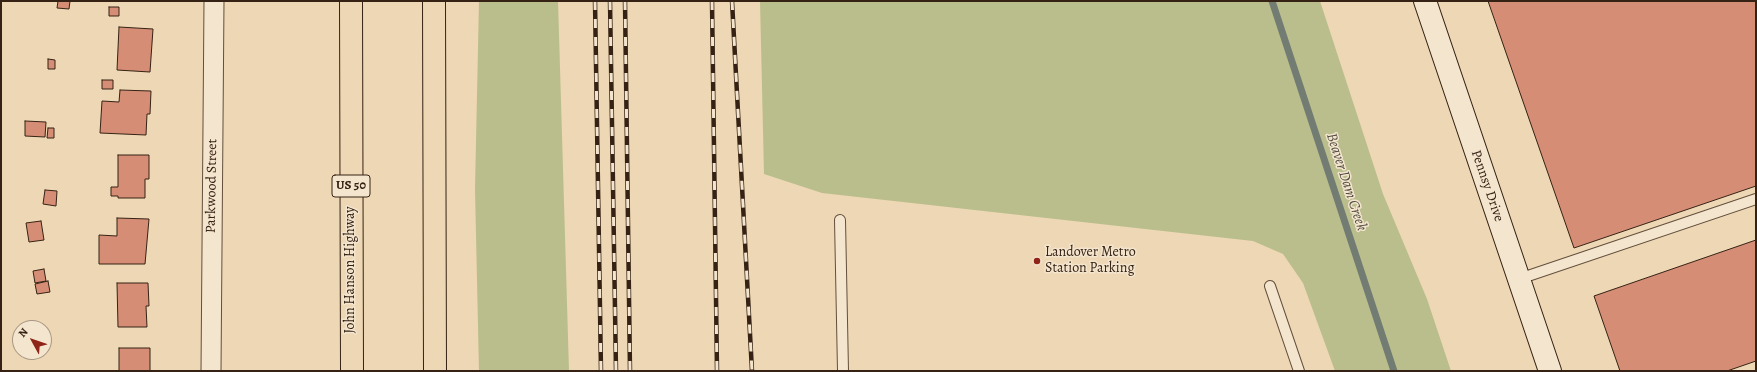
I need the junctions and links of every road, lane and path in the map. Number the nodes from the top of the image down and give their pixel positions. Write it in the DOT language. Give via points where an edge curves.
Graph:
graph roads {
  1 [pos="214,1"];
  2 [pos="351,1"];
  3 [pos="434,1"];
  4 [pos="1425,1"];
  5 [pos="1756,198"];
  6 [pos="840,220"];
  7 [pos="1519,279"];
  8 [pos="1270,286"];
  9 [pos="211,371"];
  10 [pos="352,371"];
  11 [pos="435,371"];
  12 [pos="843,371"];
  13 [pos="1299,371"];
  14 [pos="1550,371"];
  1 -- 9 [label="street, Parkwood Street"];
  2 -- 10 [label="highway, John Hanson Highway / US 50"];
  3 -- 11 [label="highway"];
  4 -- 7 [label="main road, Pennsy Drive"];
  5 -- 7 [label="lane"];
  6 -- 12 [label="lane"];
  7 -- 14 [label="main road, Pennsy Drive"];
  8 -- 13 [label="lane"];
}
